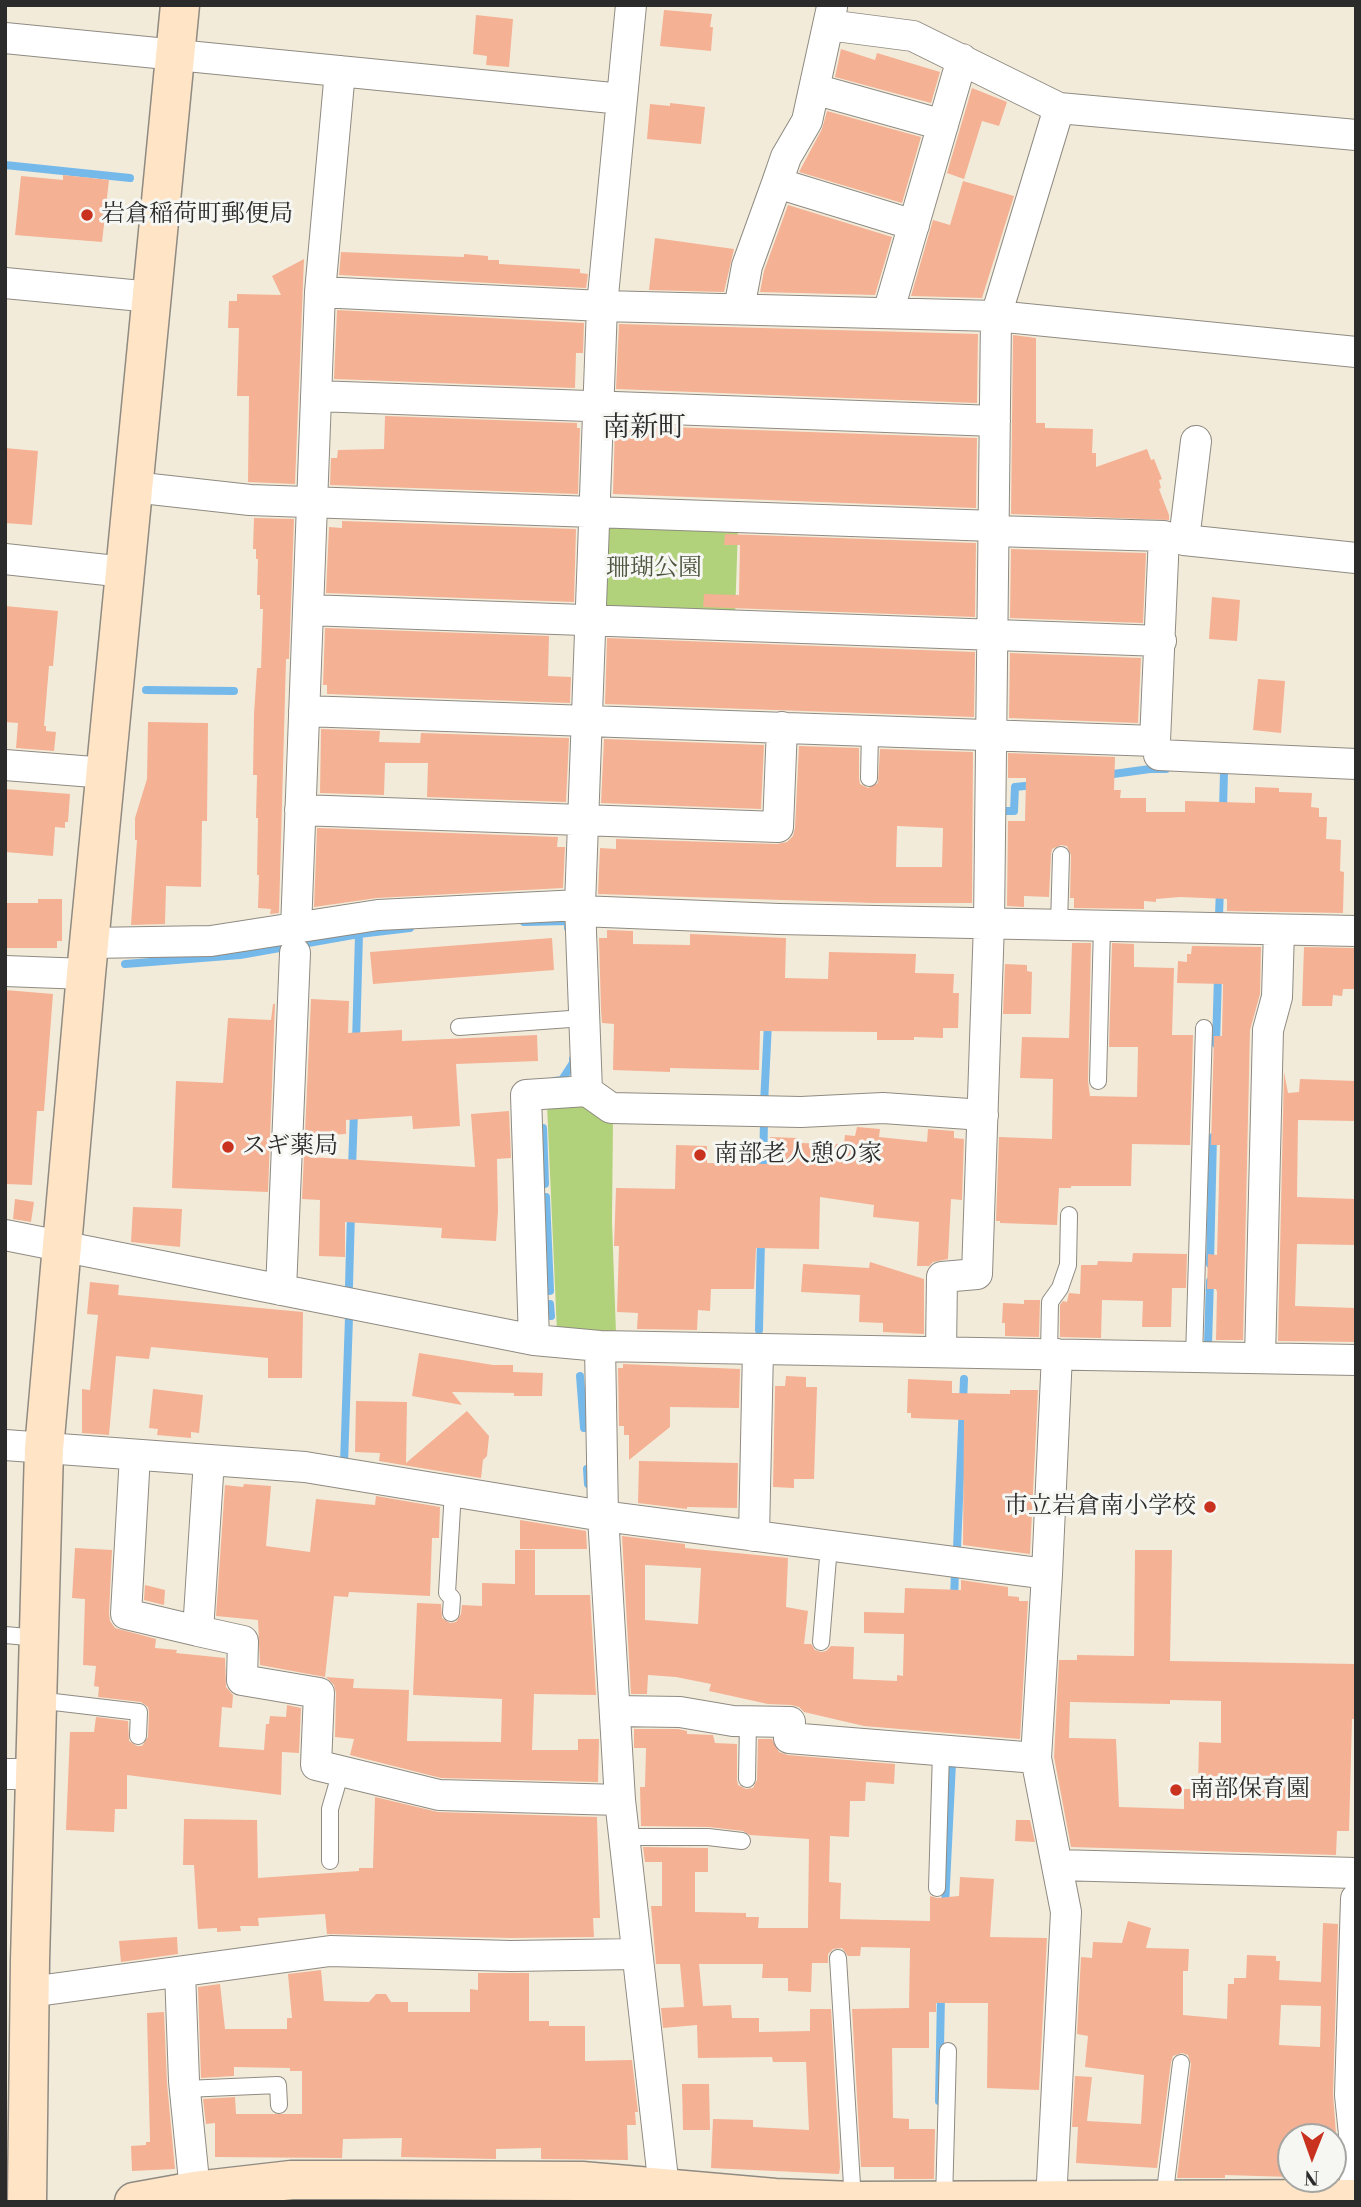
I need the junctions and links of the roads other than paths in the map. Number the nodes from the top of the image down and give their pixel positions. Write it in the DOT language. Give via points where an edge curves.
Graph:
graph roads {
  1 [pos="180,5"];
  2 [pos="631,5"];
  3 [pos="830,15"];
  4 [pos="5,38"];
  5 [pos="175,54"];
  6 [pos="962,59"];
  7 [pos="340,71"];
  8 [pos="814,89"];
  9 [pos="622,99"];
  10 [pos="1059,108"];
  11 [pos="943,125"];
  12 [pos="1356,135"];
  13 [pos="777,183"];
  14 [pos="914,225"];
  15 [pos="5,283"];
  16 [pos="320,292"];
  17 [pos="152,297"];
  18 [pos="602,306"];
  19 [pos="738,309"];
  20 [pos="888,313"];
  21 [pos="996,316"];
  22 [pos="1356,352"];
  23 [pos="316,396"];
  24 [pos="598,406"];
  25 [pos="995,421"];
  26 [pos="1196,441"];
  27 [pos="134,487"];
  28 [pos="312,503"];
  29 [pos="594,513"];
  30 [pos="994,529"];
  31 [pos="1356,558"];
  32 [pos="5,559"];
  33 [pos="125,572"];
  34 [pos="308,610"];
  35 [pos="590,620"];
  36 [pos="991,635"];
  37 [pos="1161,641"];
  38 [pos="304,711"];
  39 [pos="587,721"];
  40 [pos="782,727"];
  41 [pos="870,731"];
  42 [pos="990,735"];
  43 [pos="1159,755"];
  44 [pos="1356,764"];
  45 [pos="5,765"];
  46 [pos="106,773"];
  47 [pos="869,778"];
  48 [pos="300,810"];
  49 [pos="583,820"];
  50 [pos="1061,855"];
  51 [pos="580,908"];
  52 [pos="989,923"];
  53 [pos="1059,925"];
  54 [pos="1102,926"];
  55 [pos="1279,930"];
  56 [pos="1356,932"];
  57 [pos="296,941"];
  58 [pos="88,958"];
  59 [pos="5,971"];
  60 [pos="584,1018"];
  61 [pos="459,1027"];
  62 [pos="1204,1028"];
  63 [pos="1098,1081"];
  64 [pos="587,1091"];
  65 [pos="983,1115"];
  66 [pos="1069,1215"];
  67 [pos="5,1235"];
  68 [pos="63,1246"];
  69 [pos="281,1290"];
  70 [pos="534,1340"];
  71 [pos="600,1346"];
  72 [pos="758,1349"];
  73 [pos="941,1352"];
  74 [pos="1053,1354"];
  75 [pos="1194,1357"];
  76 [pos="1260,1358"];
  77 [pos="1356,1360"];
  78 [pos="5,1445"];
  79 [pos="44,1449"];
  80 [pos="135,1455"];
  81 [pos="209,1460"];
  82 [pos="453,1491"];
  83 [pos="603,1517"];
  84 [pos="754,1536"];
  85 [pos="829,1546"];
  86 [pos="1047,1574"];
  87 [pos="451,1613"];
  88 [pos="198,1631"];
  89 [pos="22,1636"];
  90 [pos="821,1642"];
  91 [pos="37,1700"];
  92 [pos="615,1711"];
  93 [pos="748,1721"];
  94 [pos="138,1736"];
  95 [pos="941,1752"];
  96 [pos="1036,1758"];
  97 [pos="341,1771"];
  98 [pos="20,1774"];
  99 [pos="747,1779"];
  100 [pos="620,1800"];
  101 [pos="623,1837"];
  102 [pos="742,1841"];
  103 [pos="330,1861"];
  104 [pos="1057,1865"];
  105 [pos="1356,1873"];
  106 [pos="937,1888"];
  107 [pos="1356,1899"];
  108 [pos="636,1954"];
  109 [pos="838,1958"];
  110 [pos="180,1972"];
  111 [pos="30,1992"];
  112 [pos="948,2051"];
  113 [pos="1181,2063"];
  114 [pos="185,2090"];
  115 [pos="279,2105"];
  116 [pos="195,2191"];
  117 [pos="250,2193"];
  118 [pos="672,2193"];
  119 [pos="1355,2199"];
  120 [pos="1163,2200"];
  121 [pos="853,2201"];
  122 [pos="944,2201"];
  123 [pos="999,2201"];
  124 [pos="1051,2201"];
  125 [pos="1284,2201"];
  126 [pos="27,2202"];
  127 [pos="134,2202"];
  1 -- 5 [label="street"];
  2 -- 9 [label="street"];
  3 -- 6 [label="street" via="913,36"];
  3 -- 8 [label="street"];
  4 -- 5 [label="street"];
  5 -- 7 [label="street"];
  5 -- 17 [label="street"];
  6 -- 10 [label="street"];
  6 -- 11 [label="street"];
  7 -- 9 [label="street"];
  7 -- 16 [label="street"];
  8 -- 11 [label="street"];
  8 -- 13 [label="street" via="807,121"];
  9 -- 18 [label="street"];
  10 -- 12 [label="street"];
  10 -- 21 [label="street"];
  11 -- 14 [label="street"];
  13 -- 14 [label="street"];
  13 -- 19 [label="street" via="747,266"];
  14 -- 20 [label="street"];
  15 -- 17 [label="street"];
  16 -- 18 [label="street"];
  16 -- 23 [label="street"];
  17 -- 27 [label="street"];
  18 -- 19 [label="street"];
  18 -- 24 [label="street"];
  19 -- 20 [label="street"];
  20 -- 21 [label="street"];
  21 -- 22 [label="street"];
  21 -- 25 [label="street"];
  23 -- 24 [label="street"];
  23 -- 28 [label="street"];
  24 -- 25 [label="street"];
  24 -- 29 [label="street"];
  25 -- 30 [label="street"];
  26 -- 31 [label="street" via="1184,540"];
  27 -- 28 [label="street"];
  27 -- 33 [label="street"];
  28 -- 29 [label="street"];
  28 -- 34 [label="street"];
  29 -- 30 [label="street"];
  29 -- 35 [label="street"];
  30 -- 36 [label="street"];
  30 -- 37 [label="street" via="1164,536"];
  32 -- 33 [label="street"];
  33 -- 46 [label="street"];
  34 -- 35 [label="street"];
  34 -- 38 [label="street"];
  35 -- 36 [label="street"];
  35 -- 39 [label="street"];
  36 -- 37 [label="street"];
  36 -- 42 [label="street"];
  37 -- 42 [label="street" via="1155,741"];
  38 -- 39 [label="street"];
  38 -- 48 [label="street"];
  39 -- 40 [label="street"];
  39 -- 49 [label="street"];
  40 -- 41 [label="street"];
  40 -- 49 [label="street" via="778,827"];
  41 -- 42 [label="street"];
  41 -- 47 [label="lane"];
  42 -- 52 [label="street"];
  43 -- 44 [label="street"];
  45 -- 46 [label="street"];
  46 -- 58 [label="street"];
  48 -- 49 [label="street"];
  48 -- 57 [label="street"];
  49 -- 51 [label="street"];
  50 -- 53 [label="lane"];
  51 -- 52 [label="street" via="779,919"];
  51 -- 57 [label="street" via="378,915"];
  51 -- 60 [label="street"];
  52 -- 53 [label="street"];
  52 -- 65 [label="street"];
  53 -- 54 [label="street"];
  54 -- 55 [label="street"];
  54 -- 63 [label="lane"];
  55 -- 56 [label="street"];
  55 -- 76 [label="street" via="1277,997 1268,1030"];
  57 -- 58 [label="street" via="211,941"];
  57 -- 69 [label="street"];
  58 -- 59 [label="street"];
  58 -- 68 [label="street"];
  60 -- 61 [label="lane"];
  60 -- 64 [label="street"];
  62 -- 75 [label="lane"];
  64 -- 65 [label="street" via="611,1108 801,1112 883,1108"];
  64 -- 70 [label="street" via="526,1095"];
  65 -- 73 [label="street" via="977,1273 942,1277"];
  66 -- 74 [label="lane" via="1068,1265 1050,1302"];
  67 -- 68 [label="street"];
  68 -- 69 [label="street"];
  68 -- 79 [label="street"];
  69 -- 70 [label="street"];
  70 -- 71 [label="street"];
  71 -- 72 [label="street"];
  71 -- 83 [label="street"];
  72 -- 73 [label="street"];
  72 -- 84 [label="street"];
  73 -- 74 [label="street"];
  74 -- 75 [label="street"];
  74 -- 86 [label="street"];
  75 -- 76 [label="street"];
  76 -- 77 [label="street"];
  78 -- 79 [label="street"];
  79 -- 80 [label="street"];
  79 -- 89 [label="street"];
  80 -- 81 [label="street"];
  80 -- 88 [label="street" via="125,1614"];
  81 -- 82 [label="street" via="305,1467"];
  81 -- 88 [label="street"];
  82 -- 83 [label="street"];
  82 -- 87 [label="lane" via="447,1593 452,1598"];
  83 -- 84 [label="street"];
  83 -- 92 [label="street"];
  84 -- 85 [label="street"];
  85 -- 86 [label="street"];
  85 -- 90 [label="lane"];
  86 -- 96 [label="street"];
  88 -- 97 [label="street" via="243,1641 242,1680 319,1693 316,1765"];
  89 -- 91 [label="street"];
  91 -- 94 [label="lane" via="139,1712"];
  91 -- 98 [label="street"];
  92 -- 93 [label="street" via="680,1712"];
  92 -- 100 [label="street"];
  93 -- 95 [label="street" via="790,1722 789,1738"];
  93 -- 99 [label="lane"];
  95 -- 96 [label="street"];
  95 -- 106 [label="lane"];
  96 -- 104 [label="street"];
  97 -- 100 [label="street" via="439,1795"];
  97 -- 103 [label="lane" via="330,1809"];
  98 -- 111 [label="street"];
  100 -- 101 [label="street"];
  101 -- 102 [label="lane"];
  101 -- 108 [label="street"];
  104 -- 105 [label="street"];
  104 -- 124 [label="street" via="1066,1912"];
  107 -- 119 [label="street" via="1350,2095"];
  108 -- 110 [label="street" via="330,1951"];
  108 -- 118 [label="street"];
  109 -- 121 [label="lane"];
  110 -- 111 [label="street"];
  110 -- 114 [label="street"];
  111 -- 126 [label="street"];
  112 -- 122 [label="lane"];
  113 -- 120 [label="lane"];
  114 -- 115 [label="lane" via="278,2085"];
  114 -- 116 [label="street"];
  116 -- 117 [label="street"];
  116 -- 127 [label="street"];
  117 -- 118 [label="street" via="290,2180 569,2180"];
  118 -- 121 [label="street"];
  119 -- 125 [label="street"];
  120 -- 124 [label="street"];
  120 -- 125 [label="street"];
  121 -- 122 [label="street"];
  122 -- 123 [label="street"];
  123 -- 124 [label="street"];
}
